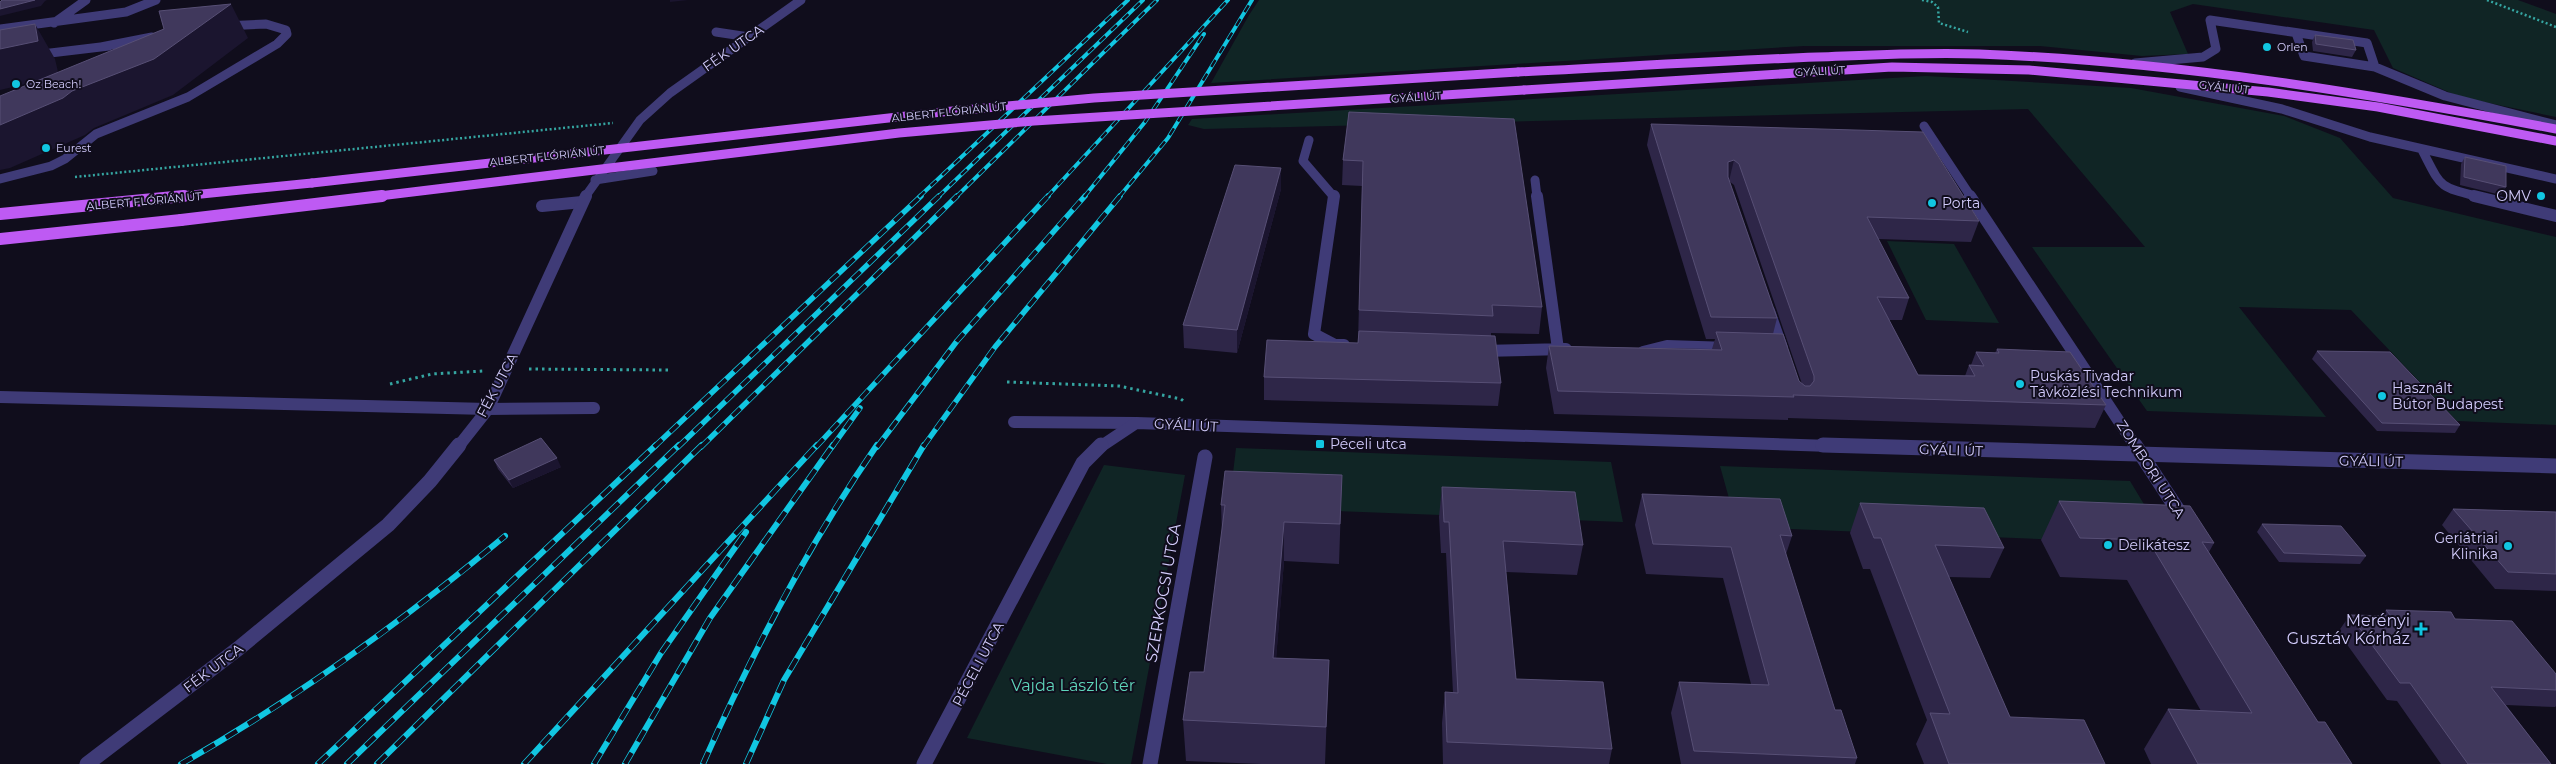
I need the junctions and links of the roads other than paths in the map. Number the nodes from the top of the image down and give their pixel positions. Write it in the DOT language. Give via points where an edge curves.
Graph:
graph roads {
  1 [pos="156,0"];
  2 [pos="801,0"];
  3 [pos="84,1"];
  4 [pos="91,18"];
  5 [pos="54,23"];
  6 [pos="0,29"];
  7 [pos="219,32"];
  8 [pos="716,32"];
  9 [pos="2296,33"];
  10 [pos="164,37"];
  11 [pos="749,37"];
  12 [pos="0,59"];
  13 [pos="2127,63"];
  14 [pos="2375,67"];
  15 [pos="2141,79"];
  16 [pos="1094,98"];
  17 [pos="1080,119"];
  18 [pos="2556,125"];
  19 [pos="1924,126"];
  20 [pos="2556,129"];
  21 [pos="1309,140"];
  22 [pos="2556,141"];
  23 [pos="2422,150"];
  24 [pos="653,171"];
  25 [pos="0,179"];
  26 [pos="2556,179"];
  27 [pos="595,180"];
  28 [pos="1535,180"];
  29 [pos="582,202"];
  30 [pos="542,206"];
  31 [pos="0,214"];
  32 [pos="2556,216"];
  33 [pos="0,238"];
  34 [pos="1764,295"];
  35 [pos="1355,346"];
  36 [pos="1744,348"];
  37 [pos="1558,349"];
  38 [pos="1464,350"];
  39 [pos="1576,350"];
  40 [pos="1780,352"];
  41 [pos="1629,353"];
  42 [pos="0,397"];
  43 [pos="594,408"];
  44 [pos="488,409"];
  45 [pos="1014,422"];
  46 [pos="1136,423"];
  47 [pos="2143,456"];
  48 [pos="1205,457"];
  49 [pos="2556,466"];
  50 [pos="2191,531"];
  51 [pos="87,764"];
  52 [pos="924,764"];
  53 [pos="1150,764"];
  1 -- 4 [label="street" via="126,12"];
  2 -- 11 [label="street, FÉK UTCA"];
  3 -- 4 [label="street" via="81,10"];
  3 -- 5 [label="street"];
  4 -- 5 [label="street"];
  5 -- 6 [label="street"];
  7 -- 25 [label="street" via="266,24 282,27 287,34 277,44 188,97 96,134 65,159 34,172"];
  8 -- 11 [label="street"];
  9 -- 13 [label="street" via="2210,20 2216,49 2203,57"];
  9 -- 14 [label="street" via="2304,56"];
  9 -- 14 [label="street" via="2366,43"];
  10 -- 12 [label="street"];
  11 -- 27 [label="street, FÉK UTCA" via="670,93 640,120"];
  13 -- 16 [label="main road, GYÁLI ÚT, bridge" via="2042,56 1918,54 1518,72"];
  13 -- 20 [label="main road, GYÁLI ÚT" via="2320,87"];
  14 -- 18 [label="street" via="2445,96"];
  15 -- 17 [label="main road, GYÁLI ÚT, bridge" via="2029,70 1892,67"];
  15 -- 22 [label="main road, GYÁLI ÚT" via="2326,100 2436,117"];
  15 -- 23 [label="street" via="2282,109"];
  16 -- 31 [label="main road, ALBERT FLÓRIÁN ÚT, bridge" via="942,112 188,197"];
  17 -- 33 [label="main road, ALBERT FLÓRIÁN ÚT, bridge" via="828,140 181,220"];
  19 -- 47 [label="street, ZOMBORI UTCA"];
  21 -- 35 [label="street" via="1302,162 1334,196 1314,334 1335,345"];
  23 -- 26 [label="street"];
  23 -- 32 [label="street" via="2440,184 2448,189"];
  24 -- 27 [label="street"];
  27 -- 29 [label="street, FÉK UTCA"];
  28 -- 37 [label="street"];
  29 -- 30 [label="street"];
  29 -- 44 [label="street, FÉK UTCA"];
  34 -- 40 [label="street"];
  36 -- 41 [label="street" via="1667,346 1638,354"];
  37 -- 38 [label="street" via="1514,352"];
  37 -- 39 [label="street"];
  42 -- 44 [label="street"];
  43 -- 44 [label="street"];
  44 -- 51 [label="street, FÉK UTCA" via="430,482 388,526 239,648"];
  45 -- 46 [label="street, GYÁLI ÚT"];
  46 -- 47 [label="street, GYÁLI ÚT"];
  46 -- 52 [label="street, PÉCELI UTCA" via="1104,443 1082,463"];
  47 -- 49 [label="street, GYÁLI ÚT"];
  47 -- 50 [label="street, ZOMBORI UTCA"];
  48 -- 53 [label="street, SZERKOCSI UTCA"];
}
